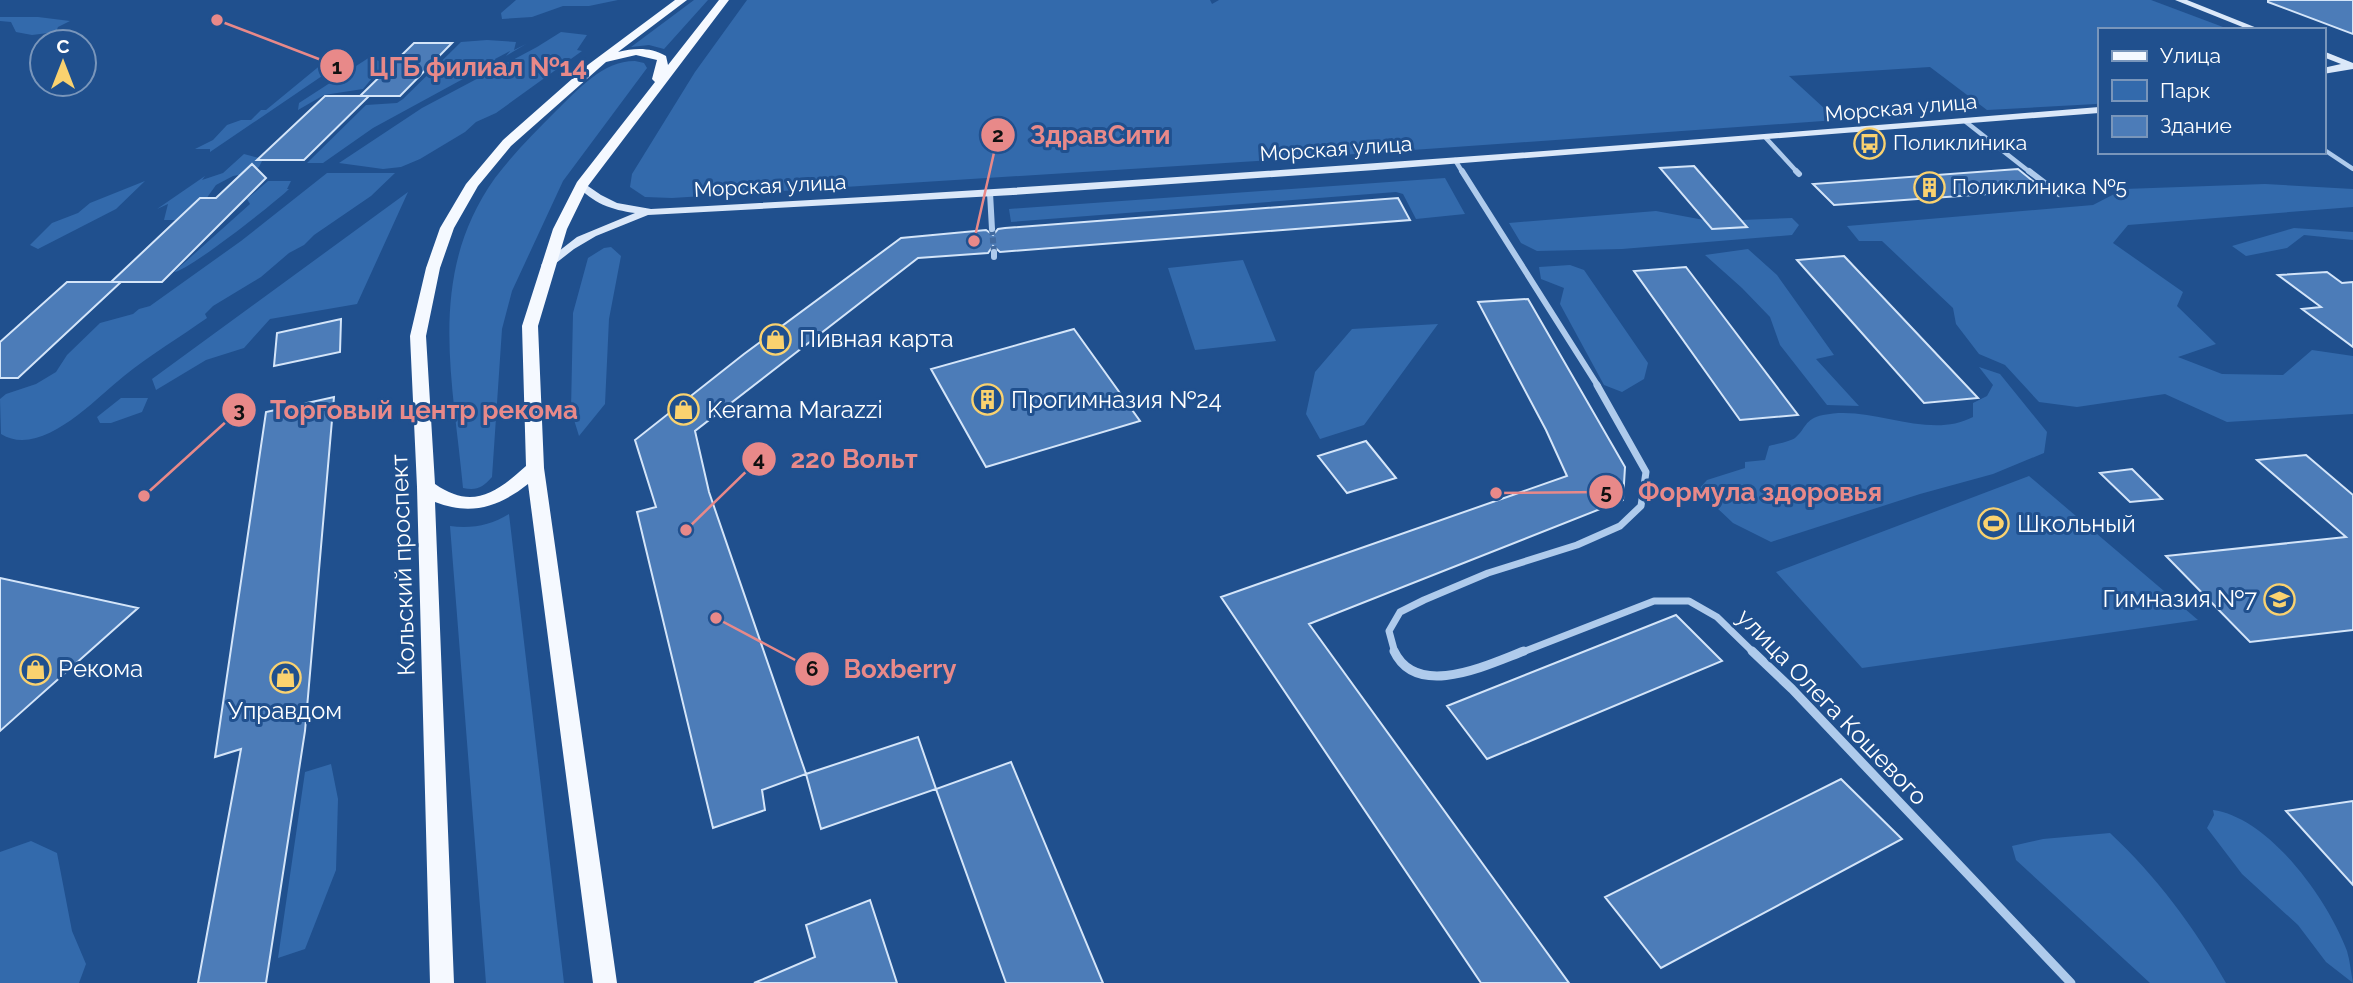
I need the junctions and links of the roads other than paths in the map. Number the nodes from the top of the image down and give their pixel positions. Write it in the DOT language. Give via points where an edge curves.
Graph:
graph roads {
  1 [pos="682,0"];
  2 [pos="724,0"];
  3 [pos="2179,0"];
  4 [pos="2253,28"];
  5 [pos="2325,55"];
  6 [pos="2352,65"];
  7 [pos="593,66"];
  8 [pos="2325,71"];
  9 [pos="656,85"];
  10 [pos="2098,110"];
  11 [pos="1966,121"];
  12 [pos="1765,137"];
  13 [pos="2325,150"];
  14 [pos="1455,160"];
  15 [pos="2353,169"];
  16 [pos="1798,174"];
  17 [pos="582,185"];
  18 [pos="990,193"];
  19 [pos="2059,194"];
  20 [pos="651,212"];
  21 [pos="992,229"];
  22 [pos="547,265"];
  23 [pos="534,468"];
  24 [pos="426,487"];
  25 [pos="442,983"];
  26 [pos="605,983"];
  27 [pos="2071,983"];
  1 -- 7 [label="main road, Кольский проспект"];
  2 -- 9 [label="main road"];
  3 -- 4 [label="street"];
  5 -- 6 [label="street"];
  6 -- 8 [label="street"];
  7 -- 9 [label="main road" via="622,55 655,53 663,64"];
  7 -- 24 [label="main road, Кольский проспект" via="507,143 472,184 447,228 418,336"];
  9 -- 17 [label="main road"];
  10 -- 11 [label="street, Морская улица"];
  11 -- 12 [label="street, Морская улица"];
  11 -- 19 [label="street"];
  12 -- 14 [label="street, Морская улица"];
  12 -- 16 [label="street"];
  13 -- 15 [label="street"];
  14 -- 18 [label="street, Морская улица"];
  14 -- 27 [label="street, улица Олега Кошевого" via="1520,259 1646,472 1641,506 1620,526 1488,573 1400,612 1389,631 1397,657 1419,675 1449,676 1478,670 1654,601 1689,601 1717,617 1792,689"];
  17 -- 20 [label="street, Морская улица" via="596,200"];
  17 -- 22 [label="main road"];
  18 -- 20 [label="street, Морская улица"];
  18 -- 21 [label="street"];
  20 -- 22 [label="street" via="595,230"];
  22 -- 23 [label="main road" via="530,326"];
  23 -- 24 [label="main road" via="495,499 470,505 453,504"];
  23 -- 26 [label="main road"];
  24 -- 25 [label="main road, Кольский проспект"];
}
